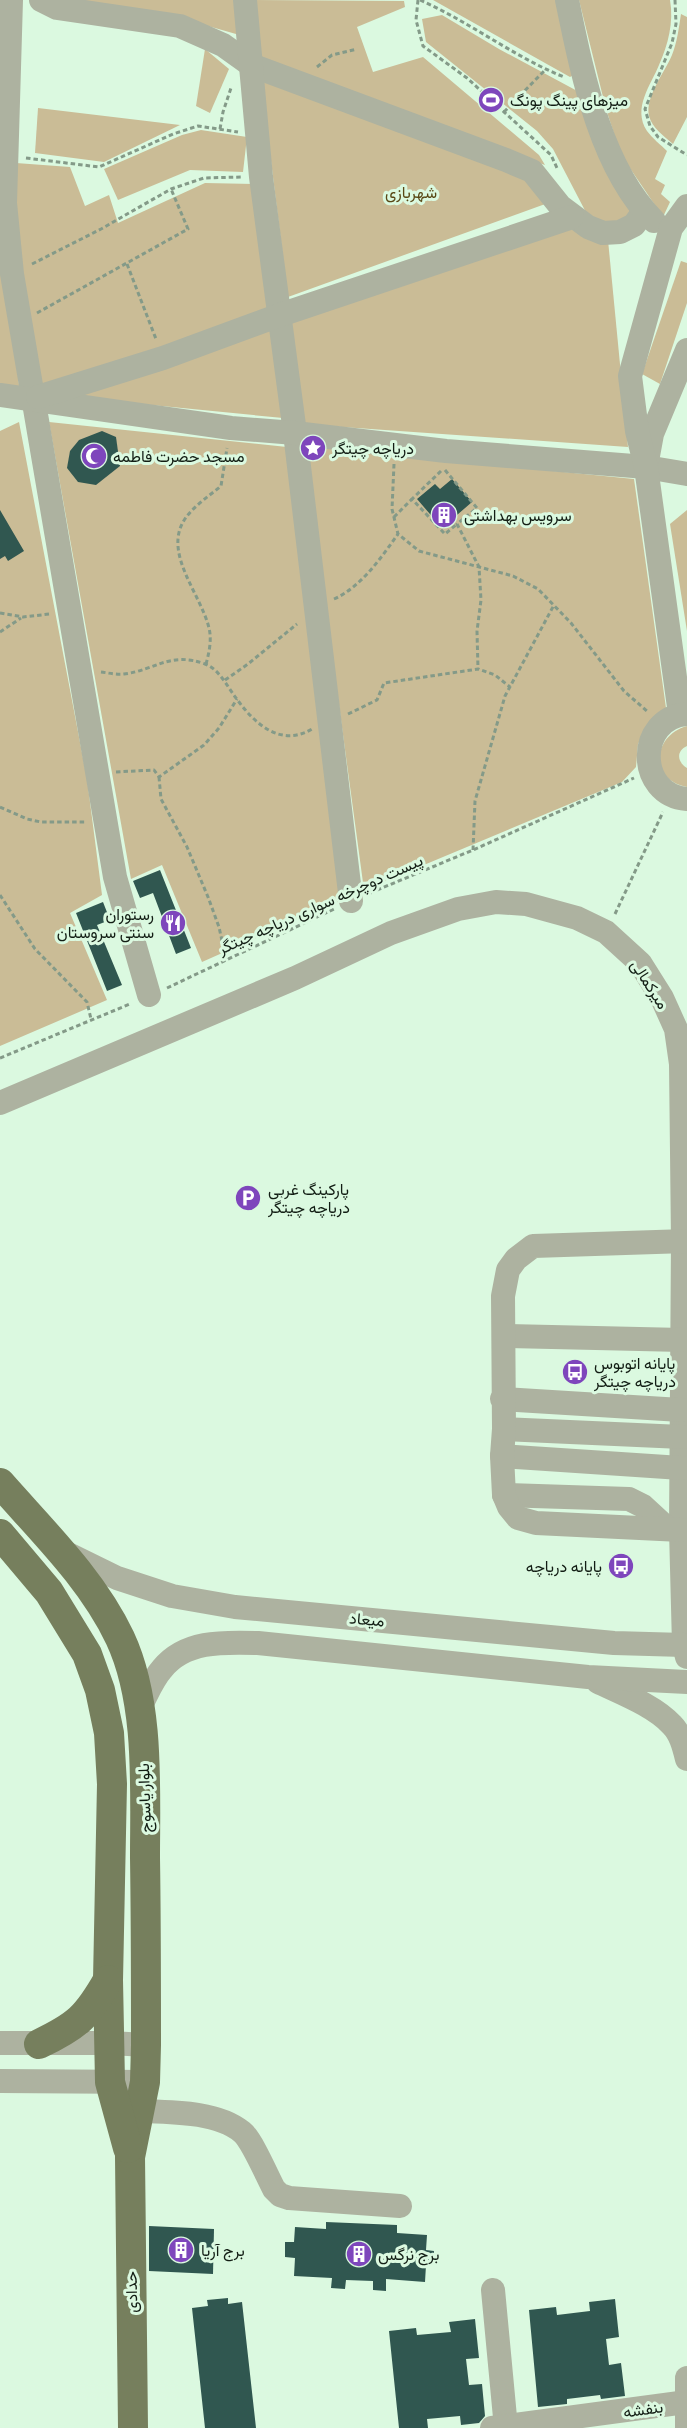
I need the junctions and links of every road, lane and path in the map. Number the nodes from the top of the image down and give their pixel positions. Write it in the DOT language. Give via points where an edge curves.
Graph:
graph roads {
  1 [pos="11,0"];
  2 [pos="41,0"];
  3 [pos="245,0"];
  4 [pos="419,0"];
  5 [pos="567,0"];
  6 [pos="675,0"];
  7 [pos="357,49"];
  8 [pos="246,62"];
  9 [pos="545,70"];
  10 [pos="586,78"];
  11 [pos="300,83"];
  12 [pos="504,112"];
  13 [pos="220,129"];
  14 [pos="258,134"];
  15 [pos="687,155"];
  16 [pos="7,157"];
  17 [pos="560,173"];
  18 [pos="261,177"];
  19 [pos="171,189"];
  20 [pos="687,206"];
  21 [pos="644,211"];
  22 [pos="572,217"];
  23 [pos="679,231"];
  24 [pos="126,264"];
  25 [pos="12,274"];
  26 [pos="280,315"];
  27 [pos="20,323"];
  28 [pos="687,350"];
  29 [pos="163,358"];
  30 [pos="0,395"];
  31 [pos="33,399"];
  32 [pos="231,428"];
  33 [pos="295,433"];
  34 [pos="397,446"];
  35 [pos="646,467"];
  36 [pos="687,474"];
  37 [pos="412,499"];
  38 [pos="394,517"];
  39 [pos="457,524"];
  40 [pos="479,567"];
  41 [pos="554,605"];
  42 [pos="69,610"];
  43 [pos="0,613"];
  44 [pos="23,617"];
  45 [pos="0,632"];
  46 [pos="206,664"];
  47 [pos="80,666"];
  48 [pos="478,669"];
  49 [pos="510,687"];
  50 [pos="237,699"];
  51 [pos="678,716"];
  52 [pos="331,718"];
  53 [pos="649,771"];
  54 [pos="98,776"];
  55 [pos="159,777"];
  56 [pos="679,797"];
  57 [pos="0,807"];
  58 [pos="105,818"];
  59 [pos="473,850"];
  60 [pos="0,895"];
  61 [pos="351,900"];
  62 [pos="606,932"];
  63 [pos="226,959"];
  64 [pos="149,995"];
  65 [pos="91,1019"];
  66 [pos="0,1056"];
  67 [pos="0,1104"];
  68 [pos="685,1241"];
  69 [pos="504,1336"];
  70 [pos="683,1340"];
  71 [pos="502,1399"];
  72 [pos="681,1410"];
  73 [pos="504,1429"];
  74 [pos="682,1437"];
  75 [pos="502,1455"];
  76 [pos="681,1468"];
  77 [pos="0,1484"];
  78 [pos="674,1530"];
  79 [pos="0,1534"];
  80 [pos="59,1550"];
  81 [pos="614,1642"];
  82 [pos="686,1651"];
  83 [pos="588,1677"];
  84 [pos="687,1682"];
  85 [pos="141,1705"];
  86 [pos="687,1759"];
  87 [pos="108,1980"];
  88 [pos="0,2043"];
  89 [pos="110,2043"];
  90 [pos="39,2044"];
  91 [pos="146,2045"];
  92 [pos="0,2080"];
  93 [pos="110,2082"];
  94 [pos="144,2082"];
  95 [pos="129,2111"];
  96 [pos="130,2157"];
  97 [pos="400,2206"];
  98 [pos="493,2290"];
  99 [pos="687,2378"];
  100 [pos="687,2402"];
  101 [pos="631,2420"];
  102 [pos="501,2427"];
  103 [pos="133,2428"];
  104 [pos="687,2428"];
  1 -- 16 [label="street"];
  2 -- 8 [label="street" via="57,8 180,26 224,45"];
  3 -- 8 [label="street"];
  4 -- 9 [label="path"];
  4 -- 12 [label="path" via="416,20 423,46"];
  5 -- 10 [label="street"];
  6 -- 15 [label="path" via="672,42 645,109 658,137"];
  7 -- 11 [label="path" via="332,55"];
  8 -- 11 [label="street"];
  8 -- 13 [label="path" via="223,112"];
  8 -- 14 [label="street"];
  9 -- 10 [label="path" via="574,81"];
  9 -- 12 [label="path"];
  10 -- 21 [label="street" via="606,146 620,176"];
  11 -- 22 [label="street" via="532,171"];
  12 -- 17 [label="path" via="551,155"];
  13 -- 14 [label="path"];
  13 -- 16 [label="path" via="198,126 99,167"];
  14 -- 18 [label="street"];
  16 -- 25 [label="street" via="5,203"];
  18 -- 19 [label="path" via="204,178"];
  18 -- 26 [label="street"];
  19 -- 24 [label="path" via="188,229"];
  19 -- 25 [label="path"];
  20 -- 23 [label="street"];
  21 -- 22 [label="street" via="634,225 620,232 603,233"];
  21 -- 23 [label="street" via="656,222"];
  22 -- 26 [label="street"];
  23 -- 35 [label="street" via="630,376"];
  24 -- 27 [label="path"];
  24 -- 29 [label="path"];
  25 -- 27 [label="street"];
  26 -- 29 [label="street"];
  26 -- 33 [label="street"];
  27 -- 31 [label="street"];
  28 -- 35 [label="street" via="652,434"];
  29 -- 31 [label="street"];
  30 -- 31 [label="street"];
  31 -- 32 [label="street"];
  31 -- 42 [label="street"];
  32 -- 33 [label="street"];
  32 -- 46 [label="path" via="222,486 192,510 177,541 180,563 210,629"];
  33 -- 34 [label="street"];
  33 -- 52 [label="street"];
  34 -- 35 [label="street"];
  34 -- 38 [label="path"];
  35 -- 36 [label="street"];
  35 -- 51 [label="street"];
  37 -- 38 [label="path"];
  37 -- 39 [label="path" via="445,534"];
  37 -- 39 [label="path" via="444,469 477,508"];
  38 -- 40 [label="path" via="398,534 419,551"];
  39 -- 40 [label="path"];
  40 -- 41 [label="path" via="513,576 538,589"];
  40 -- 48 [label="path"];
  41 -- 49 [label="path"];
  41 -- 51 [label="path" via="645,711"];
  42 -- 44 [label="path"];
  42 -- 47 [label="street"];
  43 -- 44 [label="path"];
  44 -- 45 [label="path"];
  46 -- 47 [label="path" via="174,658 124,674"];
  46 -- 50 [label="path" via="225,680"];
  47 -- 54 [label="street"];
  48 -- 49 [label="path" via="495,675"];
  48 -- 52 [label="path" via="384,683 377,700"];
  49 -- 59 [label="path" via="476,794"];
  50 -- 52 [label="path" via="260,726 281,736 306,733"];
  50 -- 55 [label="path" via="204,745"];
  51 -- 53 [label="street" via="656,730 649,743"];
  52 -- 61 [label="street"];
  53 -- 56 [label="street" via="654,781"];
  53 -- 59 [label="path, پیست دوچرخه سواری دریاچه چیتگر"];
  54 -- 55 [label="path" via="107,771 138,769 154,770"];
  54 -- 58 [label="street"];
  55 -- 63 [label="path" via="161,799 208,897"];
  56 -- 62 [label="path" via="650,844"];
  57 -- 58 [label="path" via="41,822 75,823"];
  58 -- 64 [label="street" via="115,877"];
  59 -- 61 [label="path, پیست دوچرخه سواری دریاچه چیتگر"];
  60 -- 65 [label="path" via="35,949 87,1002"];
  61 -- 63 [label="path, پیست دوچرخه سواری دریاچه چیتگر"];
  62 -- 67 [label="street, میرکمالی" via="577,918 526,904 496,902 458,909 391,933"];
  62 -- 68 [label="street, میرکمالی" via="640,963 676,1029 681,1064"];
  63 -- 64 [label="path, پیست دوچرخه سواری دریاچه چیتگر"];
  64 -- 65 [label="path, پیست دوچرخه سواری دریاچه چیتگر"];
  65 -- 66 [label="path, پیست دوچرخه سواری دریاچه چیتگر"];
  68 -- 69 [label="street" via="533,1246 508,1270 503,1296"];
  68 -- 70 [label="street, میرکمالی"];
  69 -- 70 [label="street"];
  69 -- 71 [label="street"];
  70 -- 72 [label="street, میرکمالی"];
  71 -- 72 [label="street"];
  71 -- 73 [label="street"];
  72 -- 74 [label="street, میرکمالی"];
  73 -- 74 [label="street"];
  73 -- 75 [label="street"];
  74 -- 76 [label="street, میرکمالی"];
  75 -- 76 [label="street"];
  75 -- 78 [label="street" via="504,1495 518,1518 536,1523"];
  76 -- 78 [label="street, میرکمالی"];
  77 -- 80 [label="main road, بلوار یاسوج"];
  78 -- 82 [label="street, میرکمالی"];
  79 -- 87 [label="main road, بلوار یاسوج" via="49,1592 87,1654 99,1690 109,1732 112,1784"];
  80 -- 81 [label="street, میعاد" via="117,1578 161,1593 235,1607"];
  80 -- 85 [label="main road, بلوار یاسوج" via="96,1596 120,1638"];
  81 -- 82 [label="street, میعاد"];
  81 -- 83 [label="street" via="618,1666 610,1674"];
  83 -- 84 [label="street"];
  83 -- 85 [label="street" via="221,1642 178,1654 162,1669"];
  83 -- 86 [label="street" via="637,1700 672,1724 683,1741"];
  85 -- 91 [label="main road, بلوار یاسوج"];
  87 -- 89 [label="main road, بلوار یاسوج"];
  87 -- 90 [label="main road" via="92,2008 79,2021"];
  88 -- 90 [label="street"];
  89 -- 90 [label="street"];
  89 -- 91 [label="street"];
  89 -- 93 [label="main road, بلوار یاسوج"];
  91 -- 94 [label="main road, بلوار یاسوج"];
  92 -- 93 [label="street"];
  93 -- 94 [label="street"];
  93 -- 95 [label="main road, بلوار یاسوج"];
  94 -- 95 [label="main road, بلوار یاسوج"];
  95 -- 96 [label="main road, بلوار یاسوج"];
  95 -- 97 [label="street" via="181,2113 223,2121 244,2133 280,2195"];
  96 -- 103 [label="main road, حدادی"];
  98 -- 102 [label="street"];
  99 -- 100 [label="street"];
  100 -- 101 [label="street, بنفشه"];
  100 -- 104 [label="street"];
  101 -- 102 [label="street, بنفشه"];
}
